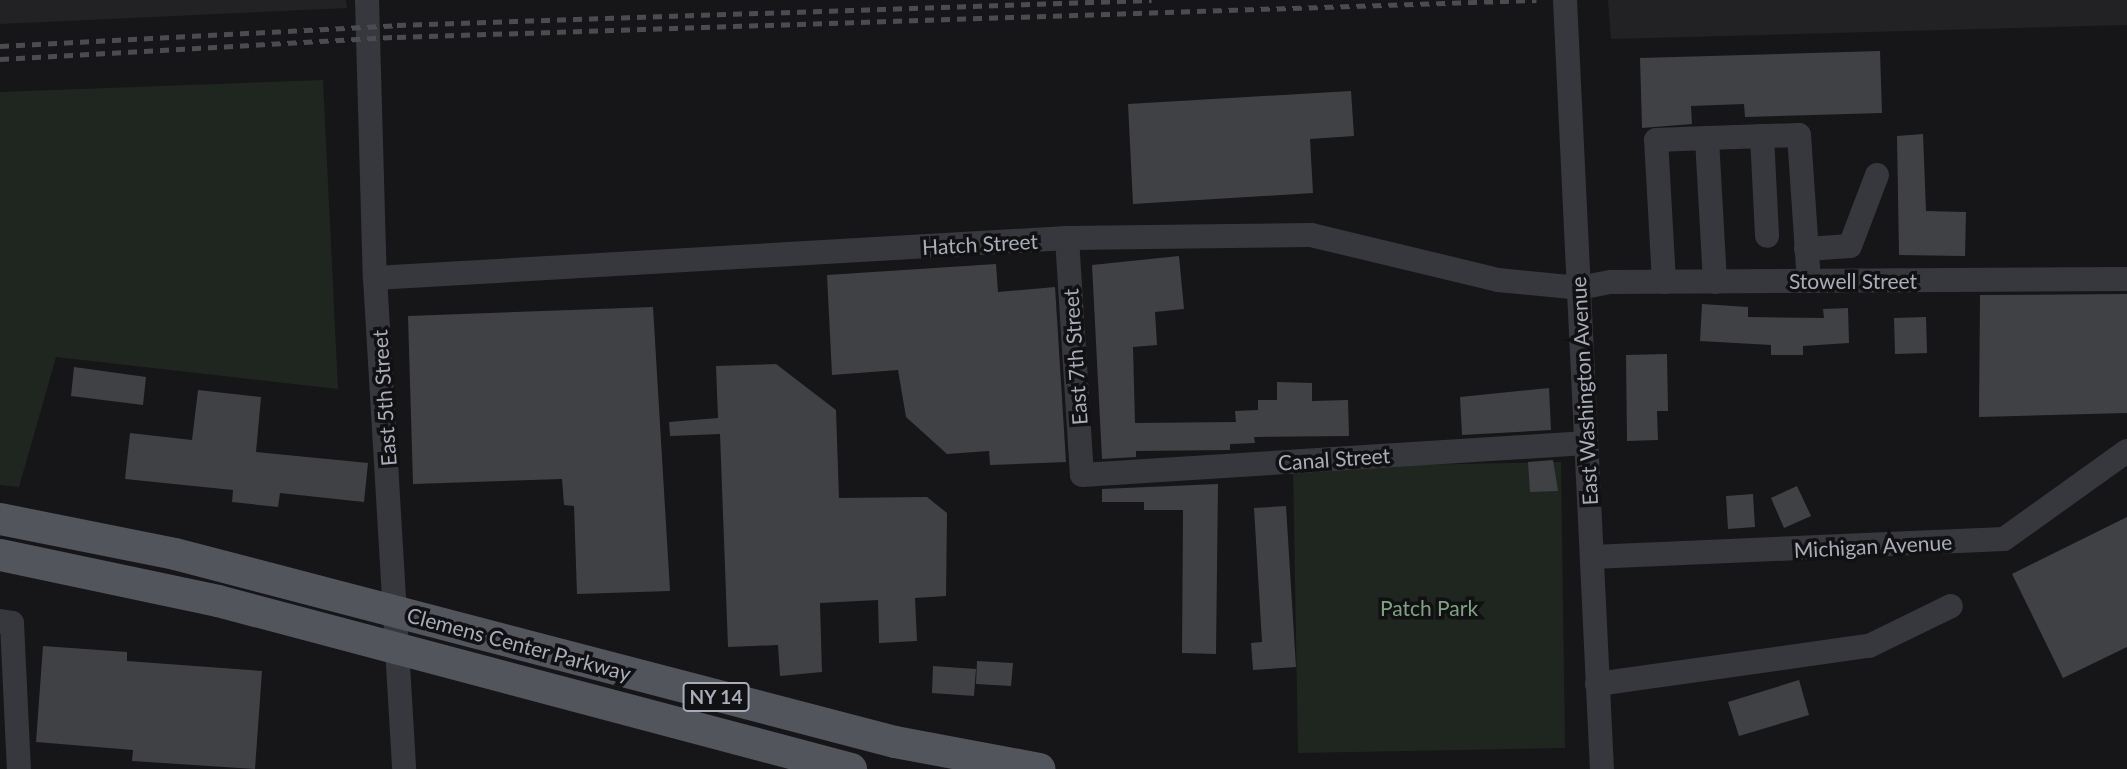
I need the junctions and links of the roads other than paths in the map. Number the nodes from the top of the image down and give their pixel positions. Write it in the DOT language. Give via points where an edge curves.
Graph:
graph roads {
  1 [pos="368,0"];
  2 [pos="1565,6"];
  3 [pos="1762,136"];
  4 [pos="1707,138"];
  5 [pos="1877,175"];
  6 [pos="1767,236"];
  7 [pos="1067,239"];
  8 [pos="1850,246"];
  9 [pos="1806,248"];
  10 [pos="376,278"];
  11 [pos="2127,279"];
  12 [pos="1809,281"];
  13 [pos="1853,281"];
  14 [pos="1664,282"];
  15 [pos="1715,282"];
  16 [pos="1579,288"];
  17 [pos="1586,443"];
  18 [pos="2127,451"];
  19 [pos="1082,475"];
  20 [pos="0,519"];
  21 [pos="0,555"];
  22 [pos="1592,557"];
  23 [pos="1951,606"];
  24 [pos="397,610"];
  25 [pos="6,622"];
  26 [pos="398,649"];
  27 [pos="1597,684"];
  28 [pos="0,768"];
  29 [pos="8,769"];
  30 [pos="19,769"];
  31 [pos="404,769"];
  32 [pos="851,769"];
  33 [pos="1039,769"];
  34 [pos="1602,769"];
  1 -- 10 [label="street, East 5th Street"];
  2 -- 16 [label="street, East Washington Avenue"];
  3 -- 4 [label="street"];
  3 -- 6 [label="street"];
  3 -- 9 [label="street" via="1799,135"];
  4 -- 14 [label="street" via="1656,140"];
  4 -- 15 [label="street"];
  5 -- 8 [label="street"];
  7 -- 10 [label="street, Hatch Street"];
  7 -- 16 [label="street, Hatch Street" via="1311,235 1498,280"];
  7 -- 19 [label="street, East 7th Street"];
  8 -- 9 [label="street"];
  8 -- 13 [label="street"];
  9 -- 12 [label="street"];
  10 -- 24 [label="street, East 5th Street"];
  11 -- 13 [label="street, Stowell Street"];
  12 -- 13 [label="street, Stowell Street"];
  12 -- 15 [label="street, Stowell Street"];
  14 -- 15 [label="street, Stowell Street"];
  14 -- 16 [label="street, Stowell Street"];
  16 -- 17 [label="street, East Washington Avenue"];
  17 -- 19 [label="street, Canal Street"];
  17 -- 22 [label="street, East Washington Avenue"];
  18 -- 22 [label="street, Michigan Avenue" via="2004,539"];
  20 -- 24 [label="main road, Clemens Center Parkway / NY 14" via="175,554"];
  21 -- 26 [label="main road, Clemens Center Parkway / NY 14" via="113,576"];
  22 -- 27 [label="street, East Washington Avenue"];
  23 -- 27 [label="street" via="1869,646"];
  24 -- 26 [label="street, East 5th Street"];
  24 -- 33 [label="main road, Clemens Center Parkway / NY 14" via="895,742"];
  25 -- 30 [label="street"];
  26 -- 31 [label="street, East 5th Street"];
  26 -- 32 [label="main road, Clemens Center Parkway / NY 14"];
  27 -- 34 [label="street, East Washington Avenue"];
  28 -- 29 [label="street"];
}
